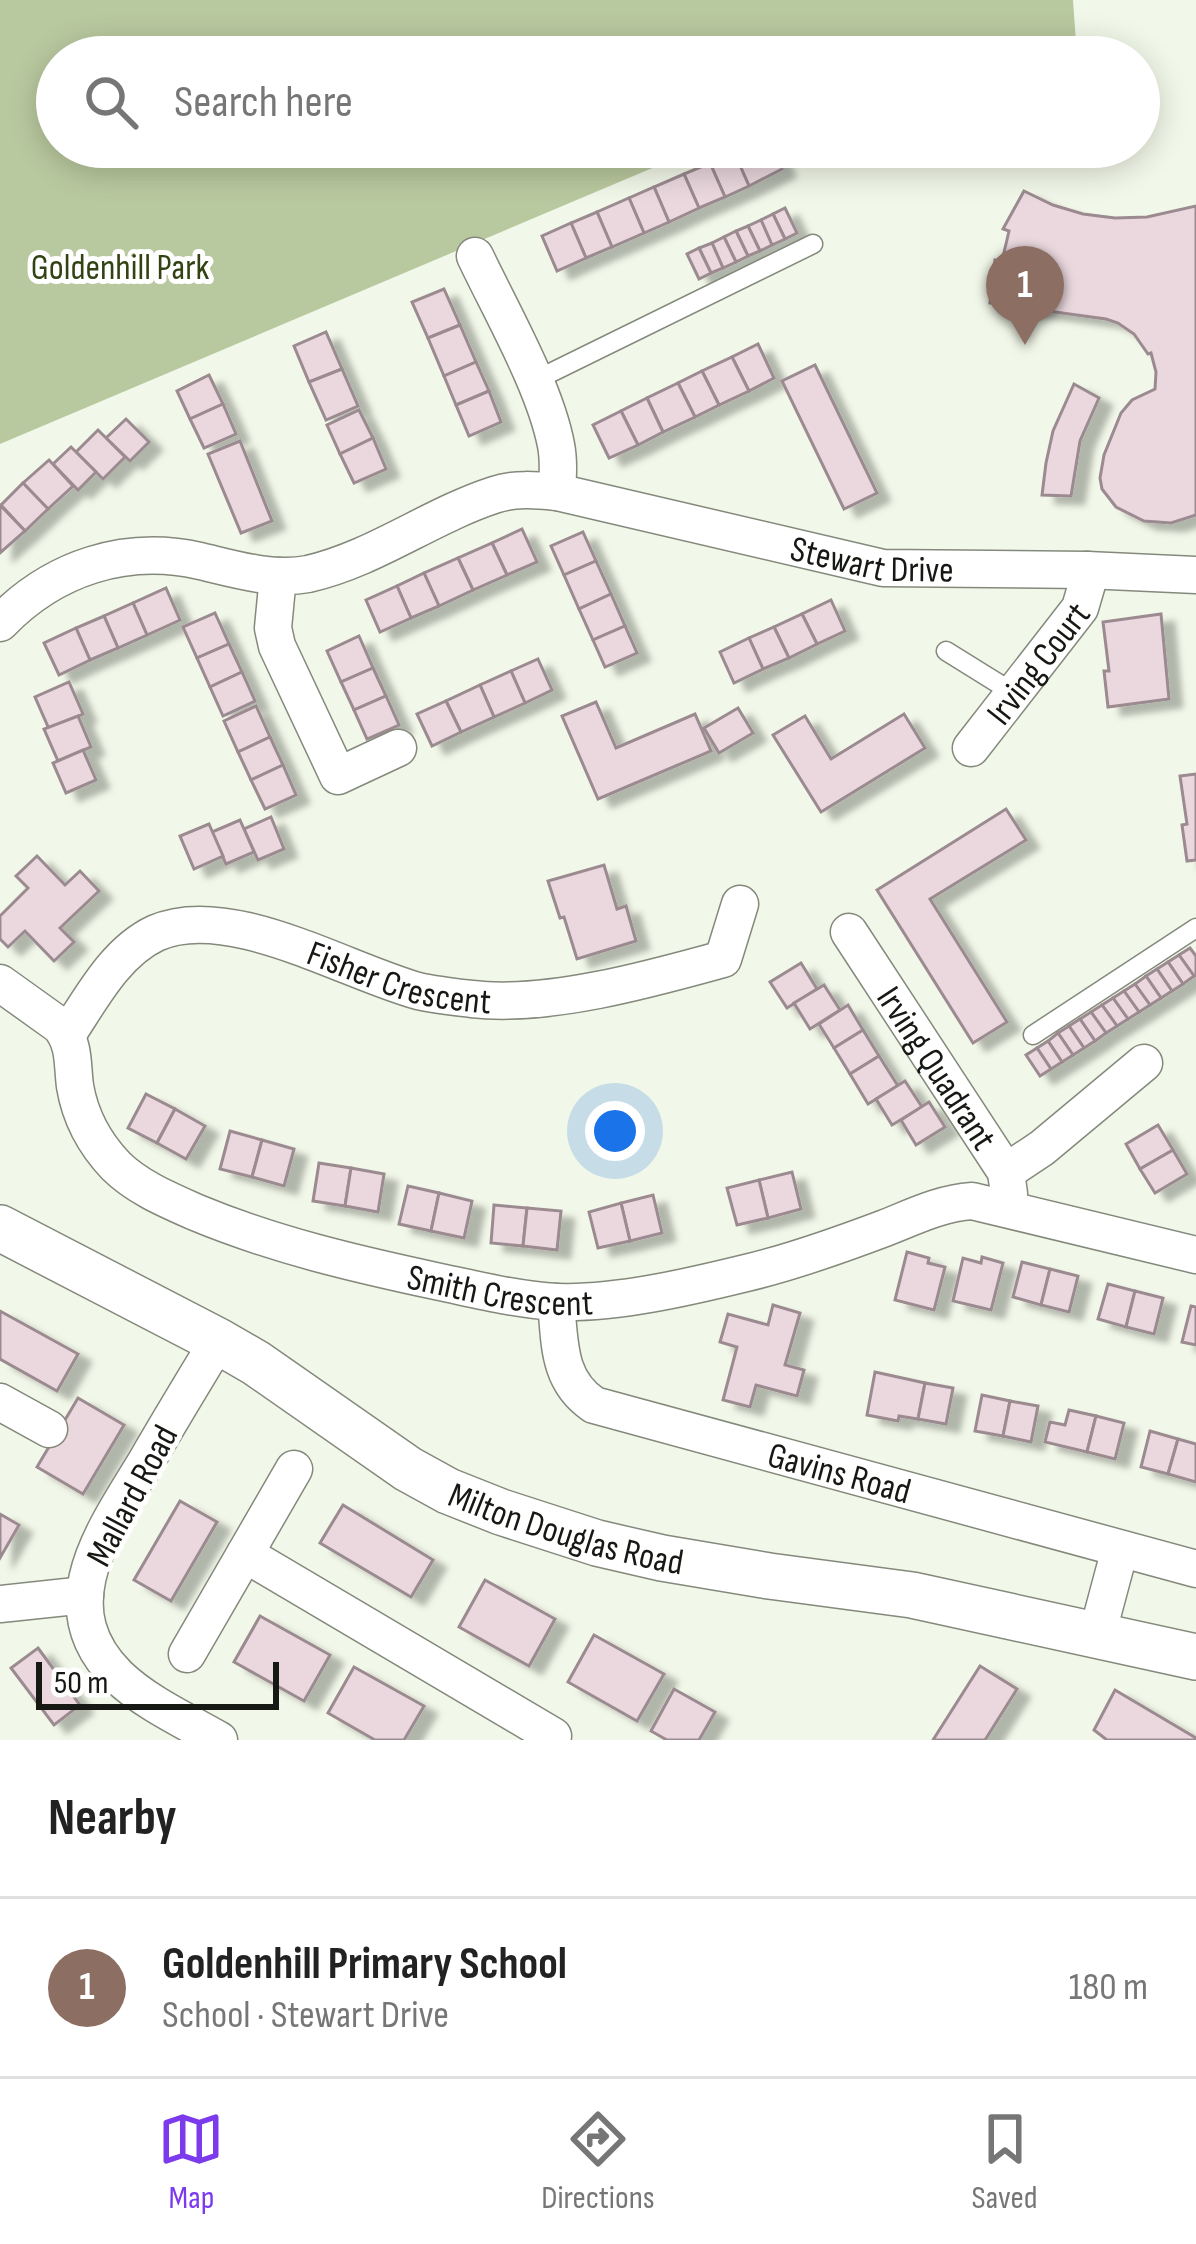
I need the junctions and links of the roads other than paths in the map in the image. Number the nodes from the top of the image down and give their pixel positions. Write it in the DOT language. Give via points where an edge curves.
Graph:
graph roads {
  1 [pos="813,244"];
  2 [pos="475,256"];
  3 [pos="534,381"];
  4 [pos="557,492"];
  5 [pos="1087,570"];
  6 [pos="1196,575"];
  7 [pos="278,576"];
  8 [pos="0,622"];
  9 [pos="946,651"];
  10 [pos="1012,692"];
  11 [pos="398,748"];
  12 [pos="971,748"];
  13 [pos="740,904"];
  14 [pos="1196,928"];
  15 [pos="849,932"];
  16 [pos="0,983"];
  17 [pos="67,1035"];
  18 [pos="1034,1035"];
  19 [pos="1144,1063"];
  20 [pos="1016,1198"];
  21 [pos="0,1228"];
  22 [pos="1196,1255"];
  23 [pos="556,1302"];
  24 [pos="218,1341"];
  25 [pos="0,1402"];
  26 [pos="49,1429"];
  27 [pos="294,1469"];
  28 [pos="1120,1549"];
  29 [pos="245,1554"];
  30 [pos="1196,1569"];
  31 [pos="85,1595"];
  32 [pos="0,1604"];
  33 [pos="1096,1635"];
  34 [pos="187,1654"];
  35 [pos="1196,1657"];
  36 [pos="553,1738"];
  37 [pos="219,1740"];
  1 -- 3 [label="lane"];
  2 -- 3 [label="street"];
  3 -- 4 [label="street" via="556,443"];
  4 -- 5 [label="street, Stewart Drive" via="884,568"];
  4 -- 7 [label="street, Stewart Drive" via="496,494 336,566"];
  5 -- 6 [label="street, Stewart Drive"];
  5 -- 10 [label="street, Irving Court" via="1080,608"];
  7 -- 8 [label="street, Stewart Drive" via="185,558 113,558 46,584"];
  7 -- 11 [label="street" via="277,646 338,776"];
  9 -- 10 [label="lane"];
  10 -- 12 [label="street, Irving Court"];
  13 -- 17 [label="street, Fisher Crescent" via="723,958 642,982 539,998 419,991 253,932 195,924 155,934 116,963"];
  14 -- 18 [label="lane"];
  15 -- 20 [label="street, Irving Quadrant"];
  16 -- 17 [label="street"];
  17 -- 23 [label="street, Smith Crescent" via="94,1137 117,1166 169,1201 358,1265"];
  19 -- 20 [label="street" via="1042,1148"];
  20 -- 22 [label="street, Smith Crescent"];
  20 -- 23 [label="street, Smith Crescent" via="956,1202 684,1288"];
  21 -- 24 [label="street, Milton Douglas Road"];
  23 -- 28 [label="street, Gavins Road" via="568,1378 594,1405"];
  24 -- 31 [label="street, Mallard Road" via="107,1526"];
  24 -- 33 [label="street, Milton Douglas Road" via="428,1480 551,1530 662,1558 912,1595"];
  25 -- 26 [label="street"];
  27 -- 29 [label="street"];
  28 -- 30 [label="street, Gavins Road"];
  28 -- 33 [label="street"];
  29 -- 34 [label="street"];
  29 -- 36 [label="street"];
  31 -- 32 [label="street"];
  31 -- 37 [label="street, Mallard Road" via="85,1620 118,1676"];
  33 -- 35 [label="street, Milton Douglas Road"];
}
